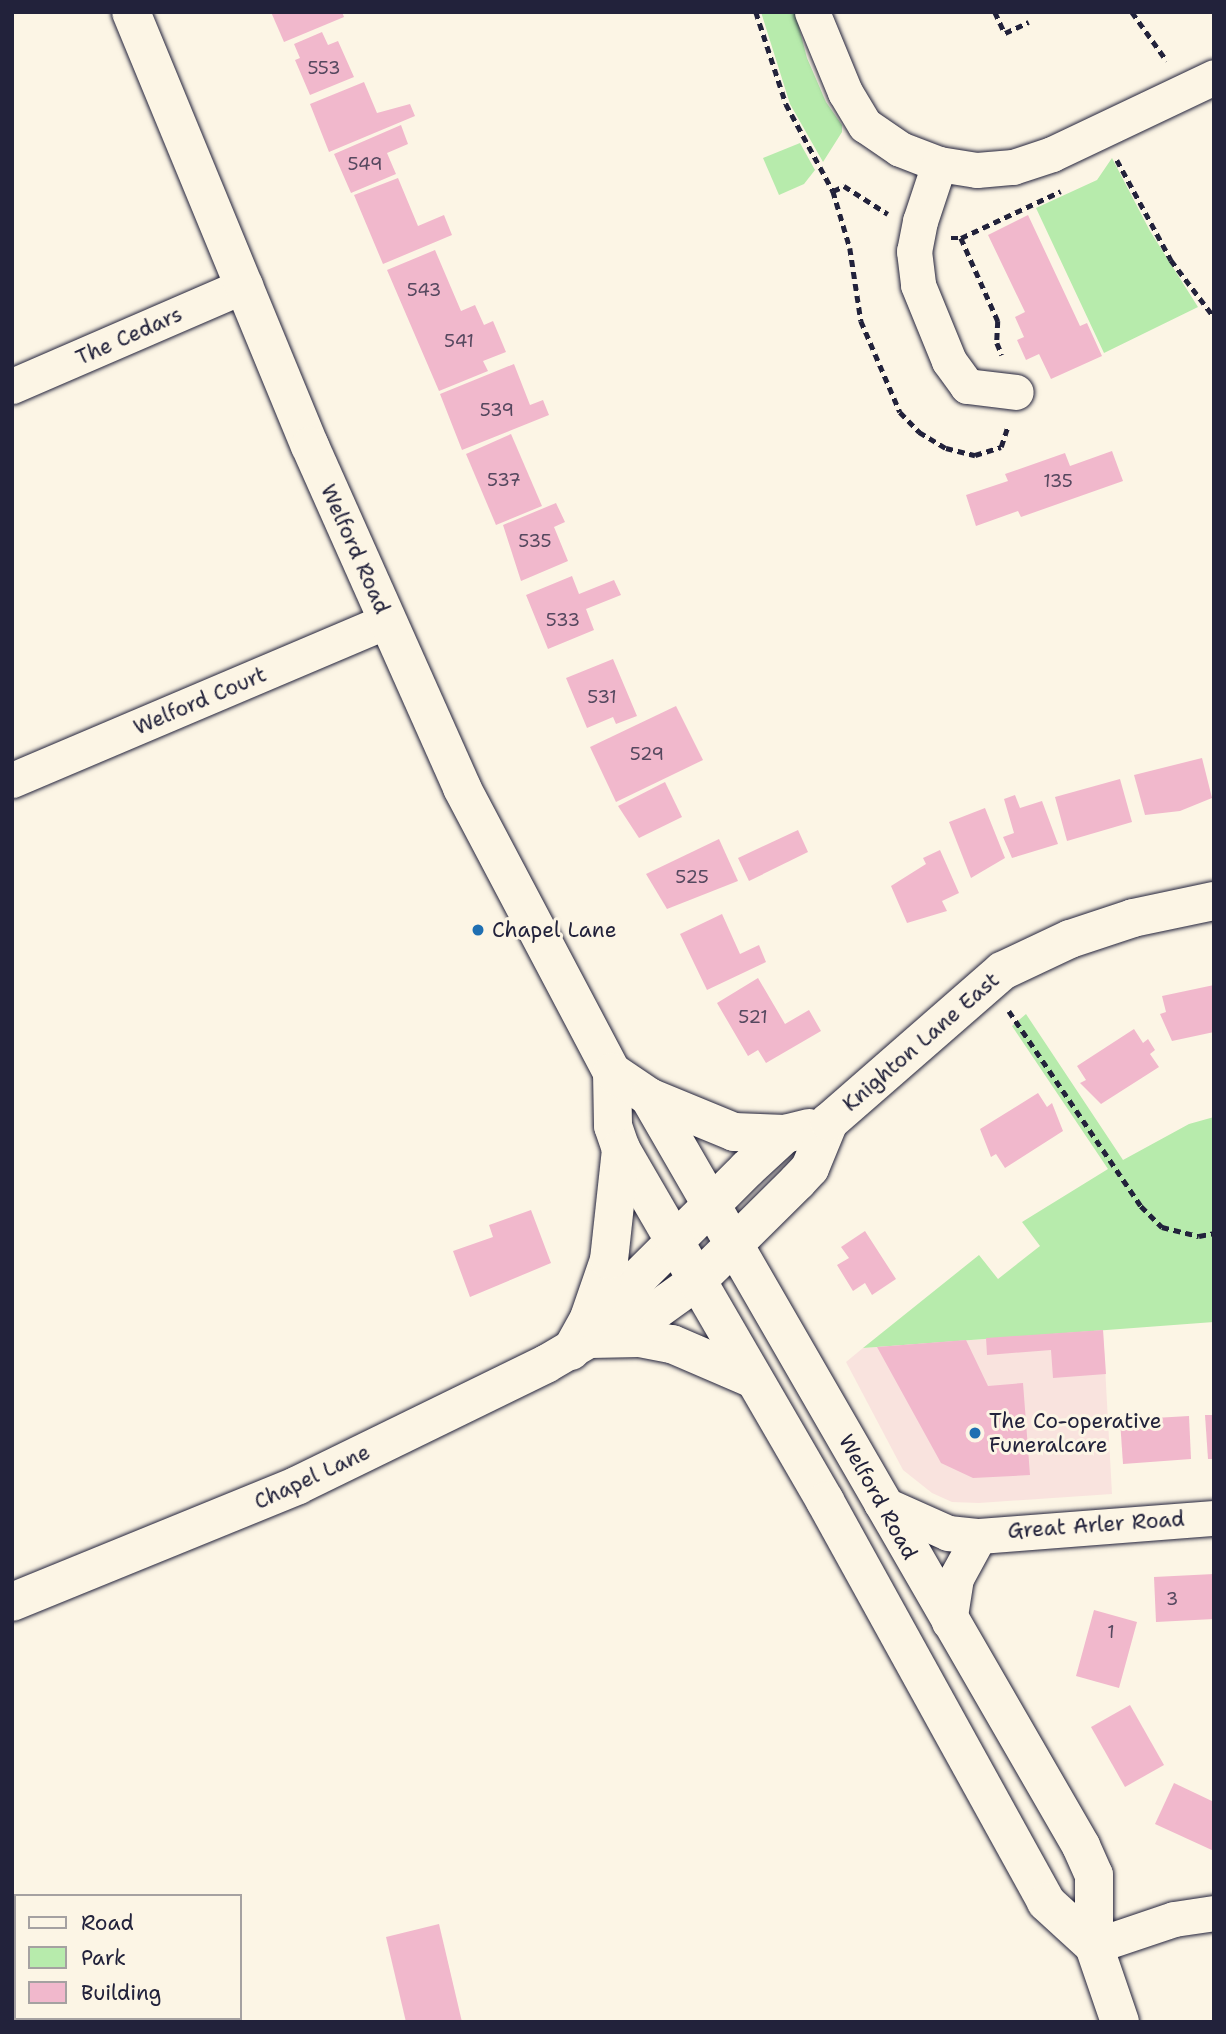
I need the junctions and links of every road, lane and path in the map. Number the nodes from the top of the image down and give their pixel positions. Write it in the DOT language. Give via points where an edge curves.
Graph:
graph roads {
  1 [pos="131,12"];
  2 [pos="812,12"];
  3 [pos="995,12"];
  4 [pos="1132,12"];
  5 [pos="1029,22"];
  6 [pos="1203,82"];
  7 [pos="1101,131"];
  8 [pos="939,164"];
  9 [pos="245,285"];
  10 [pos="1214,317"];
  11 [pos="12,386"];
  12 [pos="1016,391"];
  13 [pos="387,621"];
  14 [pos="12,780"];
  15 [pos="1214,901"];
  16 [pos="989,982"];
  17 [pos="611,1072"];
  18 [pos="649,1097"];
  19 [pos="830,1122"];
  20 [pos="785,1134"];
  21 [pos="621,1149"];
  22 [pos="711,1205"];
  23 [pos="1214,1233"];
  24 [pos="675,1242"];
  25 [pos="734,1245"];
  26 [pos="697,1281"];
  27 [pos="587,1340"];
  28 [pos="751,1378"];
  29 [pos="881,1503"];
  30 [pos="1214,1518"];
  31 [pos="979,1536"];
  32 [pos="12,1602"];
  33 [pos="949,1622"];
  34 [pos="1214,1913"];
  35 [pos="1094,1946"];
  36 [pos="1120,2022"];
  1 -- 9 [label="main road, Welford Road"];
  2 -- 8 [label="street" via="845,92 865,125 900,149"];
  3 -- 5 [label="path" via="1005,33"];
  4 -- 6 [label="path"];
  6 -- 7 [label="street"];
  7 -- 8 [label="street" via="1013,167 977,170"];
  7 -- 10 [label="path" via="1171,260"];
  8 -- 12 [label="street" via="919,221 914,251 918,285 949,361 967,386"];
  9 -- 11 [label="street, The Cedars"];
  9 -- 13 [label="main road, Welford Road"];
  13 -- 14 [label="street, Welford Court"];
  13 -- 17 [label="main road, Welford Road" via="462,788"];
  15 -- 16 [label="main road, Knighton Lane East" via="1133,918 1070,939"];
  16 -- 19 [label="main road, Knighton Lane East"];
  16 -- 23 [label="path" via="1141,1206 1162,1227 1199,1236"];
  17 -- 18 [label="main road, Welford Road"];
  17 -- 21 [label="main road, Welford Road" via="613,1126"];
  18 -- 20 [label="main road" via="734,1132"];
  18 -- 22 [label="main road, Welford Road"];
  19 -- 20 [label="main road, Knighton Lane East"];
  19 -- 25 [label="main road, Knighton Lane East" via="810,1168"];
  20 -- 22 [label="main road, Knighton Lane East"];
  21 -- 24 [label="main road, Welford Road"];
  21 -- 27 [label="main road" via="609,1260 589,1318"];
  22 -- 24 [label="main road"];
  22 -- 25 [label="main road, Welford Road"];
  24 -- 26 [label="main road, Welford Road"];
  24 -- 27 [label="main road" via="626,1290"];
  25 -- 26 [label="main road, Knighton Lane East"];
  25 -- 29 [label="main road, Welford Road"];
  26 -- 27 [label="main road, Chapel Lane" via="644,1318"];
  26 -- 28 [label="main road, Welford Road"];
  27 -- 28 [label="main road" via="639,1338 672,1345"];
  27 -- 32 [label="main road, Chapel Lane" via="298,1485"];
  28 -- 35 [label="main road, Welford Road" via="832,1513 1046,1902"];
  29 -- 31 [label="street, Great Arler Road" via="948,1533"];
  29 -- 33 [label="main road, Welford Road"];
  30 -- 31 [label="street, Great Arler Road" via="998,1531"];
  31 -- 33 [label="street, Great Arler Road" via="956,1578"];
  33 -- 35 [label="main road, Welford Road" via="1094,1875"];
  34 -- 35 [label="street" via="1174,1919"];
  35 -- 36 [label="main road, Welford Road"];
}
